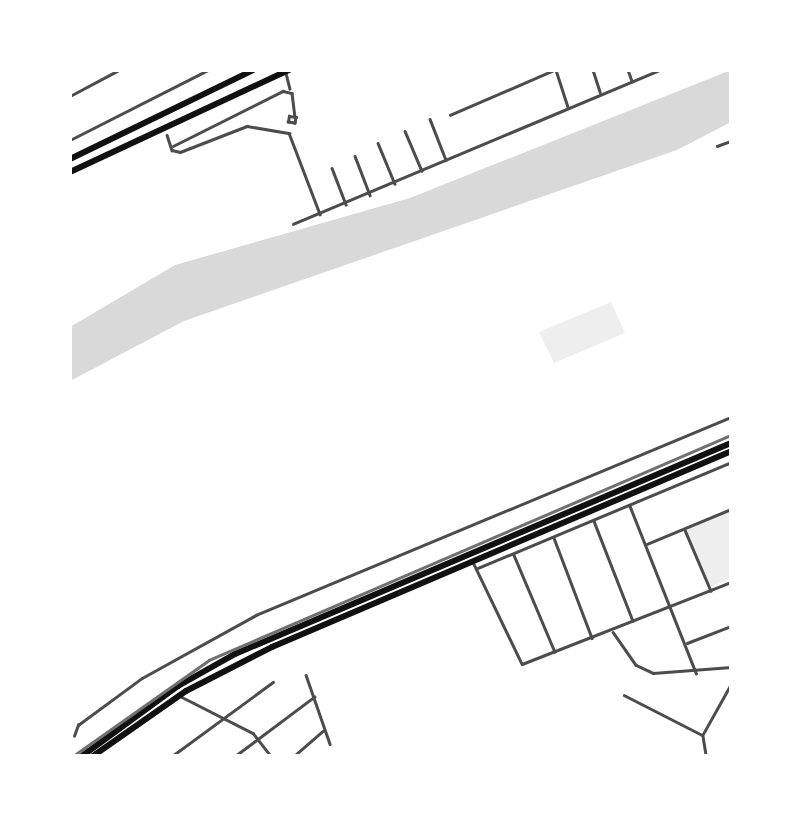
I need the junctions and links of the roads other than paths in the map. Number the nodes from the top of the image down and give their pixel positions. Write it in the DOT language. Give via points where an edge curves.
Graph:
graph roads {
  1 [pos="120,70"];
  2 [pos="182,70"];
  3 [pos="208,70"];
  4 [pos="252,70"];
  5 [pos="555,70"];
  6 [pos="593,70"];
  7 [pos="628,70"];
  8 [pos="660,70"];
  9 [pos="287,71"];
  10 [pos="187,80"];
  11 [pos="632,81"];
  12 [pos="290,92"];
  13 [pos="600,93"];
  14 [pos="70,96"];
  15 [pos="568,106"];
  16 [pos="450,115"];
  17 [pos="295,116"];
  18 [pos="430,119"];
  19 [pos="405,131"];
  20 [pos="167,135"];
  21 [pos="70,140"];
  22 [pos="731,140"];
  23 [pos="378,143"];
  24 [pos="717,146"];
  25 [pos="172,147"];
  26 [pos="355,156"];
  27 [pos="70,159"];
  28 [pos="446,162"];
  29 [pos="332,168"];
  30 [pos="70,172"];
  31 [pos="422,173"];
  32 [pos="395,185"];
  33 [pos="370,196"];
  34 [pos="346,206"];
  35 [pos="320,215"];
  36 [pos="293,224"];
  37 [pos="730,417"];
  38 [pos="731,447"];
  39 [pos="731,462"];
  40 [pos="630,504"];
  41 [pos="731,509"];
  42 [pos="594,520"];
  43 [pos="684,528"];
  44 [pos="553,536"];
  45 [pos="646,544"];
  46 [pos="509,546"];
  47 [pos="475,565"];
  48 [pos="731,582"];
  49 [pos="711,591"];
  50 [pos="672,607"];
  51 [pos="634,622"];
  52 [pos="731,626"];
  53 [pos="613,631"];
  54 [pos="592,638"];
  55 [pos="686,644"];
  56 [pos="555,652"];
  57 [pos="731,667"];
  58 [pos="696,673"];
  59 [pos="306,676"];
  60 [pos="274,682"];
  61 [pos="731,684"];
  62 [pos="179,695"];
  63 [pos="624,695"];
  64 [pos="314,697"];
  65 [pos="225,718"];
  66 [pos="326,730"];
  67 [pos="702,735"];
  68 [pos="74,736"];
  69 [pos="258,739"];
  70 [pos="330,744"];
  71 [pos="82,756"];
  72 [pos="93,756"];
  73 [pos="172,756"];
  74 [pos="235,756"];
  75 [pos="271,756"];
  76 [pos="294,756"];
  77 [pos="706,756"];
  1 -- 14 [label="street"];
  2 -- 10 [label="street"];
  3 -- 10 [label="street"];
  4 -- 27 [label="highway"];
  5 -- 15 [label="street"];
  5 -- 16 [label="street"];
  6 -- 13 [label="street"];
  7 -- 11 [label="street"];
  8 -- 11 [label="street"];
  9 -- 12 [label="street"];
  9 -- 30 [label="highway"];
  10 -- 21 [label="street"];
  11 -- 13 [label="street"];
  12 -- 17 [label="street"];
  12 -- 25 [label="street"];
  13 -- 15 [label="street"];
  15 -- 28 [label="street"];
  18 -- 28 [label="street"];
  19 -- 31 [label="street"];
  20 -- 25 [label="street"];
  22 -- 24 [label="street"];
  23 -- 32 [label="street"];
  25 -- 35 [label="street" via="180,152 246,126 289,132"];
  26 -- 33 [label="street"];
  28 -- 31 [label="street"];
  29 -- 34 [label="street"];
  31 -- 32 [label="street"];
  32 -- 33 [label="street"];
  33 -- 34 [label="street"];
  34 -- 35 [label="street"];
  35 -- 36 [label="street"];
  37 -- 68 [label="street" via="256,615 142,678 78,725"];
  38 -- 46 [label="highway"];
  39 -- 40 [label="street"];
  40 -- 42 [label="street"];
  40 -- 45 [label="street"];
  41 -- 43 [label="street"];
  42 -- 44 [label="street"];
  42 -- 51 [label="street"];
  43 -- 45 [label="street"];
  43 -- 49 [label="street"];
  44 -- 46 [label="street"];
  44 -- 54 [label="street"];
  45 -- 50 [label="street"];
  46 -- 47 [label="highway"];
  46 -- 56 [label="street"];
  46 -- 71 [label="highway" via="235,654"];
  47 -- 56 [label="street" via="518,662"];
  47 -- 62 [label="highway" via="299,635"];
  48 -- 49 [label="street"];
  49 -- 50 [label="street"];
  50 -- 51 [label="street"];
  50 -- 55 [label="street"];
  51 -- 53 [label="street"];
  52 -- 55 [label="street"];
  53 -- 54 [label="street"];
  53 -- 58 [label="street" via="645,670"];
  54 -- 56 [label="street"];
  55 -- 58 [label="street"];
  57 -- 58 [label="street"];
  59 -- 64 [label="street"];
  60 -- 65 [label="street"];
  61 -- 67 [label="street"];
  62 -- 65 [label="street"];
  62 -- 72 [label="highway"];
  63 -- 67 [label="street"];
  64 -- 66 [label="street"];
  64 -- 69 [label="street"];
  65 -- 69 [label="street"];
  65 -- 73 [label="street"];
  66 -- 70 [label="street"];
  66 -- 76 [label="street"];
  67 -- 77 [label="street"];
  69 -- 74 [label="street"];
  69 -- 75 [label="street"];
}
